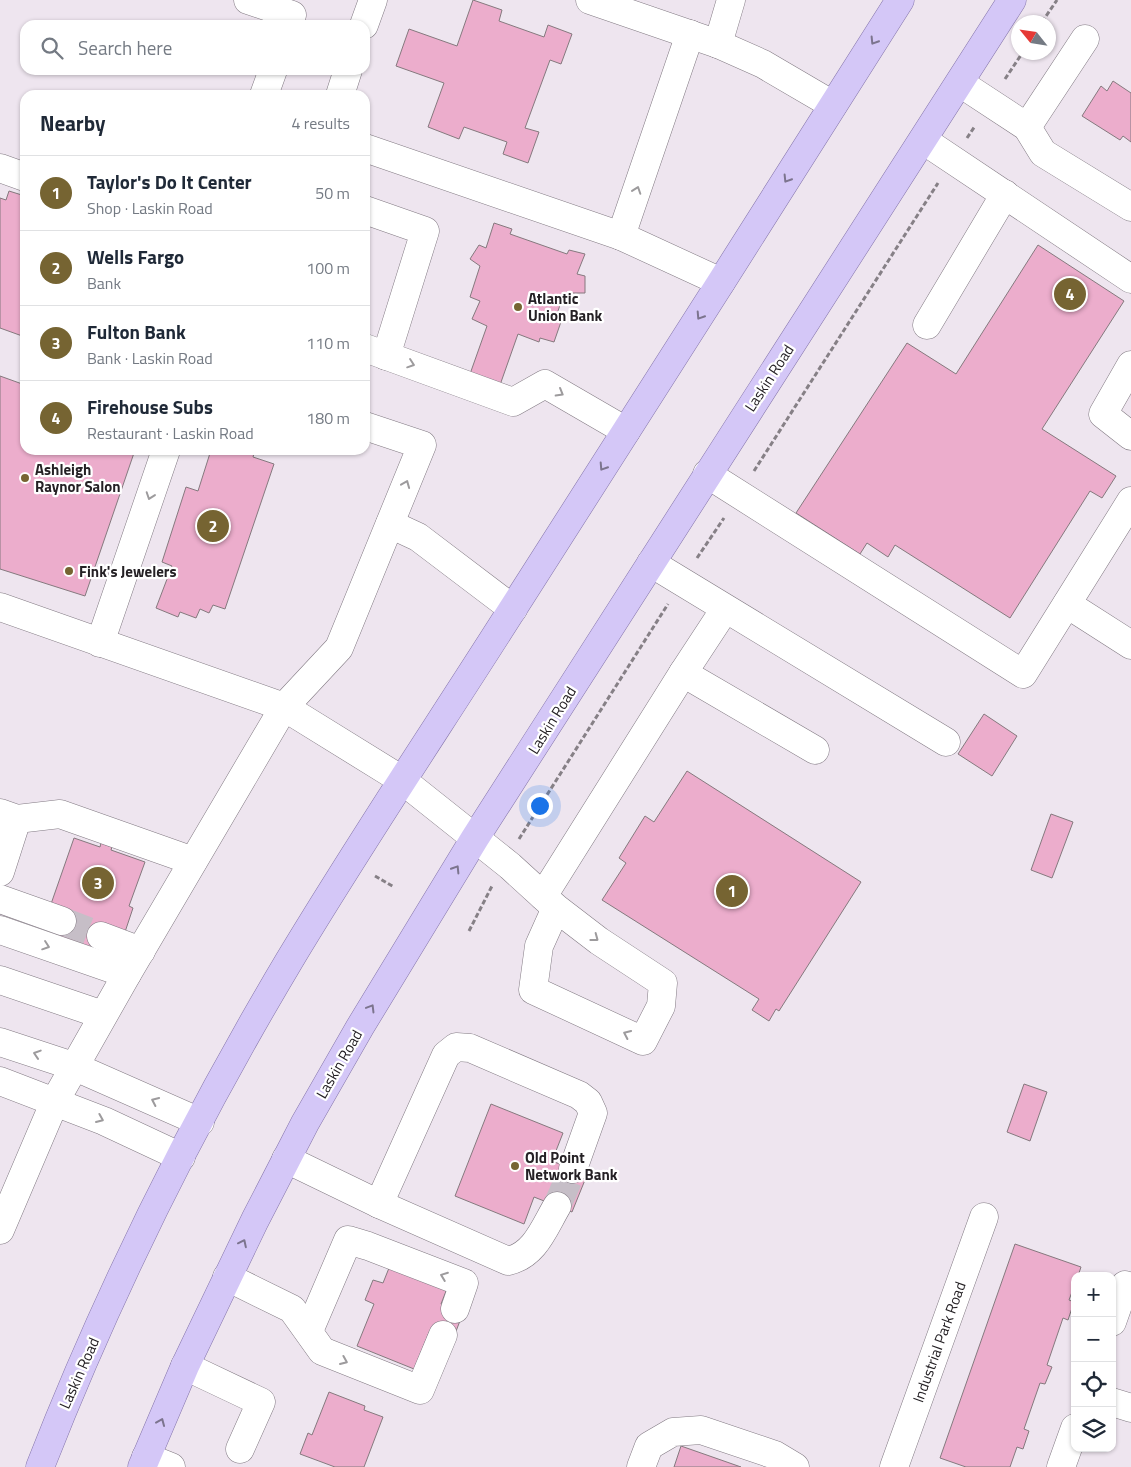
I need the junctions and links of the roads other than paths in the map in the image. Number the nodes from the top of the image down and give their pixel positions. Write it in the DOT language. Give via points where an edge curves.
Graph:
graph roads {
  1 [pos="248,0"];
  2 [pos="372,0"];
  3 [pos="590,0"];
  4 [pos="731,0"];
  5 [pos="900,0"];
  6 [pos="1012,0"];
  7 [pos="292,13"];
  8 [pos="366,20"];
  9 [pos="690,34"];
  10 [pos="1085,39"];
  11 [pos="718,44"];
  12 [pos="271,75"];
  13 [pos="346,75"];
  14 [pos="960,83"];
  15 [pos="266,90"];
  16 [pos="342,90"];
  17 [pos="833,105"];
  18 [pos="1027,127"];
  19 [pos="923,140"];
  20 [pos="370,150"];
  21 [pos="0,168"];
  22 [pos="20,175"];
  23 [pos="1005,194"];
  24 [pos="1131,207"];
  25 [pos="370,212"];
  26 [pos="621,236"];
  27 [pos="1131,279"];
  28 [pos="721,282"];
  29 [pos="927,325"];
  30 [pos="376,352"];
  31 [pos="1131,365"];
  32 [pos="370,428"];
  33 [pos="626,431"];
  34 [pos="1131,436"];
  35 [pos="164,455"];
  36 [pos="707,474"];
  37 [pos="1131,501"];
  38 [pos="390,524"];
  39 [pos="651,563"];
  40 [pos="1067,604"];
  41 [pos="0,607"];
  42 [pos="513,608"];
  43 [pos="725,609"];
  44 [pos="100,643"];
  45 [pos="1131,645"];
  46 [pos="683,673"];
  47 [pos="284,707"];
  48 [pos="946,742"];
  49 [pos="815,750"];
  50 [pos="402,780"];
  51 [pos="9,816"];
  52 [pos="475,838"];
  53 [pos="193,861"];
  54 [pos="0,872"];
  55 [pos="0,899"];
  56 [pos="549,902"];
  57 [pos="62,921"];
  58 [pos="0,930"];
  59 [pos="101,936"];
  60 [pos="134,962"];
  61 [pos="0,980"];
  62 [pos="103,1015"];
  63 [pos="0,1042"];
  64 [pos="73,1066"];
  65 [pos="0,1081"];
  66 [pos="55,1100"];
  67 [pos="200,1122"];
  68 [pos="181,1157"];
  69 [pos="286,1159"];
  70 [pos="573,1169"];
  71 [pos="379,1204"];
  72 [pos="557,1206"];
  73 [pos="984,1217"];
  74 [pos="0,1230"];
  75 [pos="227,1277"];
  76 [pos="1125,1285"];
  77 [pos="455,1309"];
  78 [pos="1114,1317"];
  79 [pos="309,1331"];
  80 [pos="444,1335"];
  81 [pos="184,1366"];
  82 [pos="1116,1403"];
  83 [pos="1131,1408"];
  84 [pos="1071,1439"];
  85 [pos="240,1449"];
  86 [pos="144,1462"];
  87 [pos="40,1467"];
  88 [pos="171,1467"];
  89 [pos="641,1467"];
  90 [pos="795,1467"];
  91 [pos="894,1467"];
  92 [pos="1061,1467"];
  1 -- 7 [label="street"];
  2 -- 8 [label="street"];
  3 -- 9 [label="street"];
  4 -- 11 [label="street"];
  5 -- 17 [label="main road, Laskin Road, one-way"];
  6 -- 14 [label="main road, Laskin Road"];
  9 -- 11 [label="street"];
  26 -- 9 [label="street, one-way"];
  10 -- 18 [label="street"];
  11 -- 17 [label="street" via="763,64"];
  12 -- 15 [label="street"];
  13 -- 16 [label="street"];
  14 -- 18 [label="street"];
  14 -- 19 [label="main road, Laskin Road"];
  17 -- 28 [label="main road, Laskin Road, one-way"];
  18 -- 24 [label="street" via="1043,153"];
  19 -- 23 [label="street"];
  19 -- 36 [label="main road, Laskin Road"];
  20 -- 26 [label="street"];
  21 -- 22 [label="street"];
  23 -- 27 [label="street"];
  23 -- 29 [label="street"];
  25 -- 30 [label="street" via="426,231"];
  26 -- 28 [label="street"];
  28 -- 33 [label="main road, Laskin Road, one-way"];
  30 -- 33 [label="street, one-way" via="513,402 545,384"];
  31 -- 34 [label="street" via="1103,414"];
  38 -- 32 [label="street, one-way" via="422,445"];
  33 -- 42 [label="main road, Laskin Road, one-way"];
  35 -- 44 [label="street, one-way"];
  36 -- 39 [label="main road, Laskin Road"];
  36 -- 40 [label="street" via="1023,674"];
  37 -- 40 [label="street"];
  38 -- 42 [label="street" via="418,537"];
  38 -- 47 [label="street" via="339,648"];
  39 -- 43 [label="street"];
  39 -- 52 [label="main road, Laskin Road"];
  40 -- 45 [label="street"];
  41 -- 44 [label="street"];
  42 -- 50 [label="main road, Laskin Road"];
  43 -- 46 [label="street"];
  43 -- 48 [label="street"];
  44 -- 47 [label="street"];
  46 -- 49 [label="street"];
  46 -- 56 [label="street"];
  47 -- 50 [label="street"];
  47 -- 53 [label="street"];
  50 -- 52 [label="street"];
  50 -- 67 [label="main road, Laskin Road" via="288,963"];
  51 -- 53 [label="street" via="60,814"];
  51 -- 54 [label="street"];
  52 -- 56 [label="street"];
  69 -- 52 [label="main road, Laskin Road, one-way" via="360,1026"];
  53 -- 60 [label="street"];
  55 -- 57 [label="street"];
  56 -- 56 [label="street, one-way" via="599,941 663,983 661,1006 643,1041 533,990"];
  58 -- 60 [label="street, one-way"];
  59 -- 60 [label="street"];
  60 -- 62 [label="street"];
  61 -- 62 [label="street"];
  62 -- 64 [label="street"];
  64 -- 63 [label="street, one-way"];
  64 -- 66 [label="street"];
  67 -- 64 [label="street, one-way"];
  65 -- 66 [label="street"];
  66 -- 68 [label="street, one-way"];
  66 -- 74 [label="street"];
  67 -- 68 [label="main road, Laskin Road"];
  68 -- 87 [label="main road, Laskin Road" via="110,1303"];
  69 -- 71 [label="street"];
  75 -- 69 [label="main road, Laskin Road, one-way"];
  70 -- 71 [label="street" via="593,1113 588,1102 579,1095 470,1048 456,1047 446,1055"];
  71 -- 72 [label="street" via="508,1261 522,1258 534,1246"];
  73 -- 91 [label="street, Industrial Park Road"];
  75 -- 79 [label="street" via="292,1309"];
  75 -- 81 [label="main road, Laskin Road"];
  76 -- 78 [label="street"];
  77 -- 79 [label="street, one-way" via="464,1283 348,1240"];
  79 -- 80 [label="street, one-way" via="322,1351 420,1390"];
  81 -- 85 [label="street" via="261,1402"];
  86 -- 81 [label="main road, Laskin Road, one-way"];
  82 -- 83 [label="street"];
  84 -- 92 [label="street"];
  86 -- 88 [label="street"];
  89 -- 90 [label="street" via="649,1446 673,1432 700,1430 774,1455"];
}
